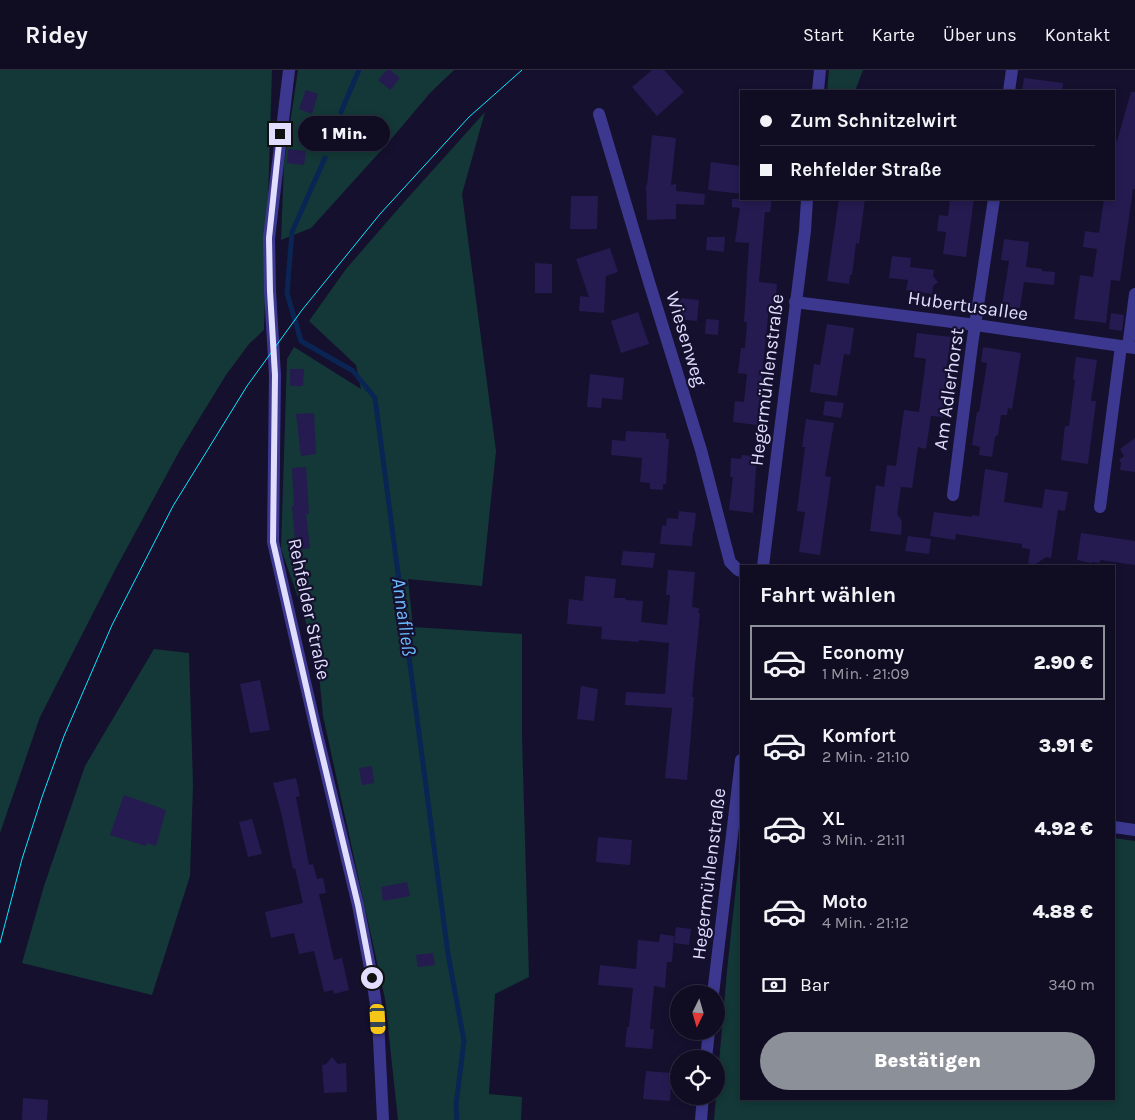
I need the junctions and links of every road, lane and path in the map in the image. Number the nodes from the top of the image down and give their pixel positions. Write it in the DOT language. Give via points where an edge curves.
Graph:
graph roads {
  1 [pos="289,70"];
  2 [pos="820,70"];
  3 [pos="1012,70"];
  4 [pos="818,90"];
  5 [pos="1009,90"];
  6 [pos="599,114"];
  7 [pos="808,200"];
  8 [pos="994,200"];
  9 [pos="1135,294"];
  10 [pos="796,302"];
  11 [pos="976,325"];
  12 [pos="1128,347"];
  13 [pos="953,495"];
  14 [pos="1100,507"];
  15 [pos="763,565"];
  16 [pos="740,571"];
  17 [pos="740,777"];
  18 [pos="1115,827"];
  19 [pos="1135,830"];
  20 [pos="714,985"];
  21 [pos="702,1105"];
  22 [pos="383,1120"];
  23 [pos="701,1120"];
  1 -- 22 [label="street, Rehfelder Straße" via="269,238 275,375 273,542 358,905 378,1019"];
  2 -- 4 [label="street"];
  3 -- 5 [label="street"];
  6 -- 16 [label="street, Wiesenweg" via="701,450 730,562"];
  7 -- 10 [label="street, Hegermühlenstraße"];
  8 -- 11 [label="street, Am Adlerhorst"];
  9 -- 12 [label="street"];
  10 -- 11 [label="street, Hubertusallee"];
  10 -- 15 [label="street, Hegermühlenstraße"];
  11 -- 12 [label="street, Hubertusallee"];
  11 -- 13 [label="street, Am Adlerhorst"];
  12 -- 14 [label="street"];
  17 -- 20 [label="street, Hegermühlenstraße"];
  18 -- 19 [label="street"];
  21 -- 23 [label="street"];
}
